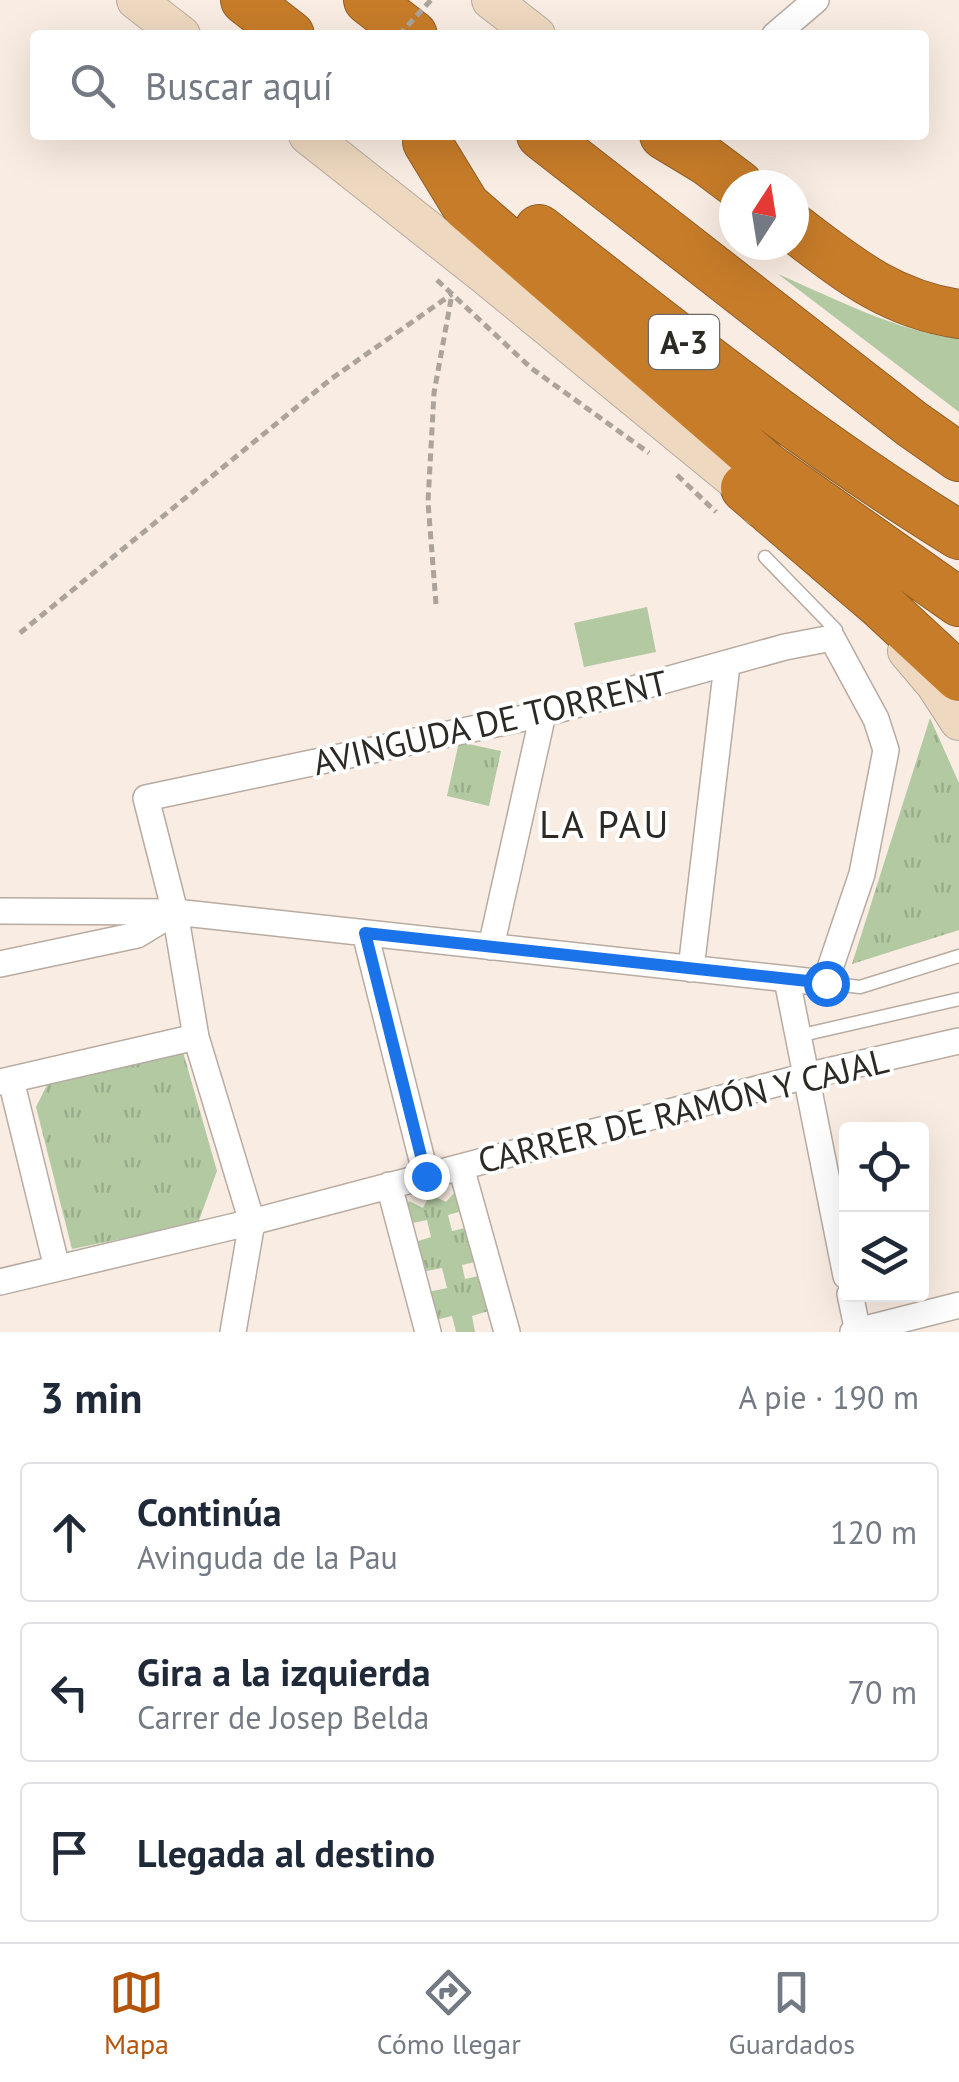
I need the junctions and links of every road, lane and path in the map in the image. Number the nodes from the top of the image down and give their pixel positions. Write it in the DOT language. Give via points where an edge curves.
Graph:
graph roads {
  1 [pos="136,0"];
  2 [pos="245,0"];
  3 [pos="368,0"];
  4 [pos="431,0"];
  5 [pos="491,0"];
  6 [pos="816,0"];
  7 [pos="175,30"];
  8 [pos="284,30"];
  9 [pos="403,30"];
  10 [pos="406,30"];
  11 [pos="530,30"];
  12 [pos="781,30"];
  13 [pos="314,140"];
  14 [pos="423,140"];
  15 [pos="423,140"];
  16 [pos="547,140"];
  17 [pos="672,140"];
  18 [pos="719,170"];
  19 [pos="809,240"];
  20 [pos="433,275"];
  21 [pos="452,294"];
  22 [pos="959,314"];
  23 [pos="655,457"];
  24 [pos="959,457"];
  25 [pos="668,467"];
  26 [pos="734,504"];
  27 [pos="959,535"];
  28 [pos="765,557"];
  29 [pos="959,602"];
  30 [pos="436,604"];
  31 [pos="20,633"];
  32 [pos="832,638"];
  33 [pos="726,666"];
  34 [pos="959,677"];
  35 [pos="543,714"];
  36 [pos="959,721"];
  37 [pos="0,911"];
  38 [pos="175,912"];
  39 [pos="365,933"];
  40 [pos="491,947"];
  41 [pos="959,956"];
  42 [pos="0,964"];
  43 [pos="691,969"];
  44 [pos="787,980"];
  45 [pos="826,983"];
  46 [pos="959,998"];
  47 [pos="798,1036"];
  48 [pos="196,1038"];
  49 [pos="959,1041"];
  50 [pos="806,1076"];
  51 [pos="6,1081"];
  52 [pos="461,1167"];
  53 [pos="426,1176"];
  54 [pos="389,1185"];
  55 [pos="252,1222"];
  56 [pos="839,1241"];
  57 [pos="57,1268"];
  58 [pos="0,1282"];
  59 [pos="851,1302"];
  60 [pos="959,1305"];
  61 [pos="233,1332"];
  62 [pos="428,1332"];
  63 [pos="507,1332"];
  64 [pos="856,1332"];
  1 -- 7 [label="street"];
  2 -- 8 [label="highway"];
  3 -- 10 [label="highway"];
  4 -- 9 [label="path, bridge"];
  5 -- 11 [label="street"];
  6 -- 12 [label="street"];
  13 -- 26 [label="street" via="485,274"];
  14 -- 27 [label="highway, A-3" via="743,388"];
  15 -- 29 [label="highway" via="466,206 767,467"];
  16 -- 24 [label="highway, A-3"];
  17 -- 18 [label="highway"];
  19 -- 22 [label="highway" via="874,286"];
  20 -- 21 [label="path"];
  21 -- 23 [label="path" via="531,368"];
  21 -- 30 [label="path" via="434,393 428,502"];
  21 -- 31 [label="path" via="331,379"];
  25 -- 26 [label="path"];
  26 -- 34 [label="highway" via="879,603"];
  26 -- 36 [label="street" via="768,519 898,639"];
  28 -- 32 [label="lane" via="836,630"];
  32 -- 33 [label="street, AVINGUDA DE TORRENT"];
  32 -- 45 [label="street" via="886,750 862,874"];
  33 -- 35 [label="street, AVINGUDA DE TORRENT"];
  33 -- 43 [label="street"];
  35 -- 38 [label="street, AVINGUDA DE TORRENT" via="146,798"];
  35 -- 40 [label="street"];
  37 -- 38 [label="street"];
  38 -- 39 [label="street"];
  38 -- 42 [label="street" via="137,934"];
  38 -- 48 [label="street"];
  39 -- 40 [label="street"];
  39 -- 53 [label="street"];
  40 -- 43 [label="street"];
  41 -- 45 [label="lane" via="860,987"];
  43 -- 44 [label="street"];
  44 -- 45 [label="street"];
  44 -- 47 [label="street"];
  46 -- 47 [label="lane"];
  47 -- 50 [label="street"];
  48 -- 51 [label="street"];
  48 -- 55 [label="street"];
  49 -- 50 [label="street, CARRER DE RAMÓN Y CAJAL"];
  50 -- 52 [label="street, CARRER DE RAMÓN Y CAJAL"];
  50 -- 56 [label="street"];
  51 -- 57 [label="street"];
  52 -- 53 [label="street, CARRER DE RAMÓN Y CAJAL"];
  52 -- 63 [label="street"];
  53 -- 54 [label="street, CARRER DE RAMÓN Y CAJAL"];
  54 -- 55 [label="street, CARRER DE RAMÓN Y CAJAL"];
  54 -- 62 [label="street"];
  55 -- 57 [label="street, CARRER DE RAMÓN Y CAJAL"];
  55 -- 61 [label="street"];
  57 -- 58 [label="street, CARRER DE RAMÓN Y CAJAL"];
  59 -- 64 [label="street"];
  60 -- 64 [label="street"];
}
